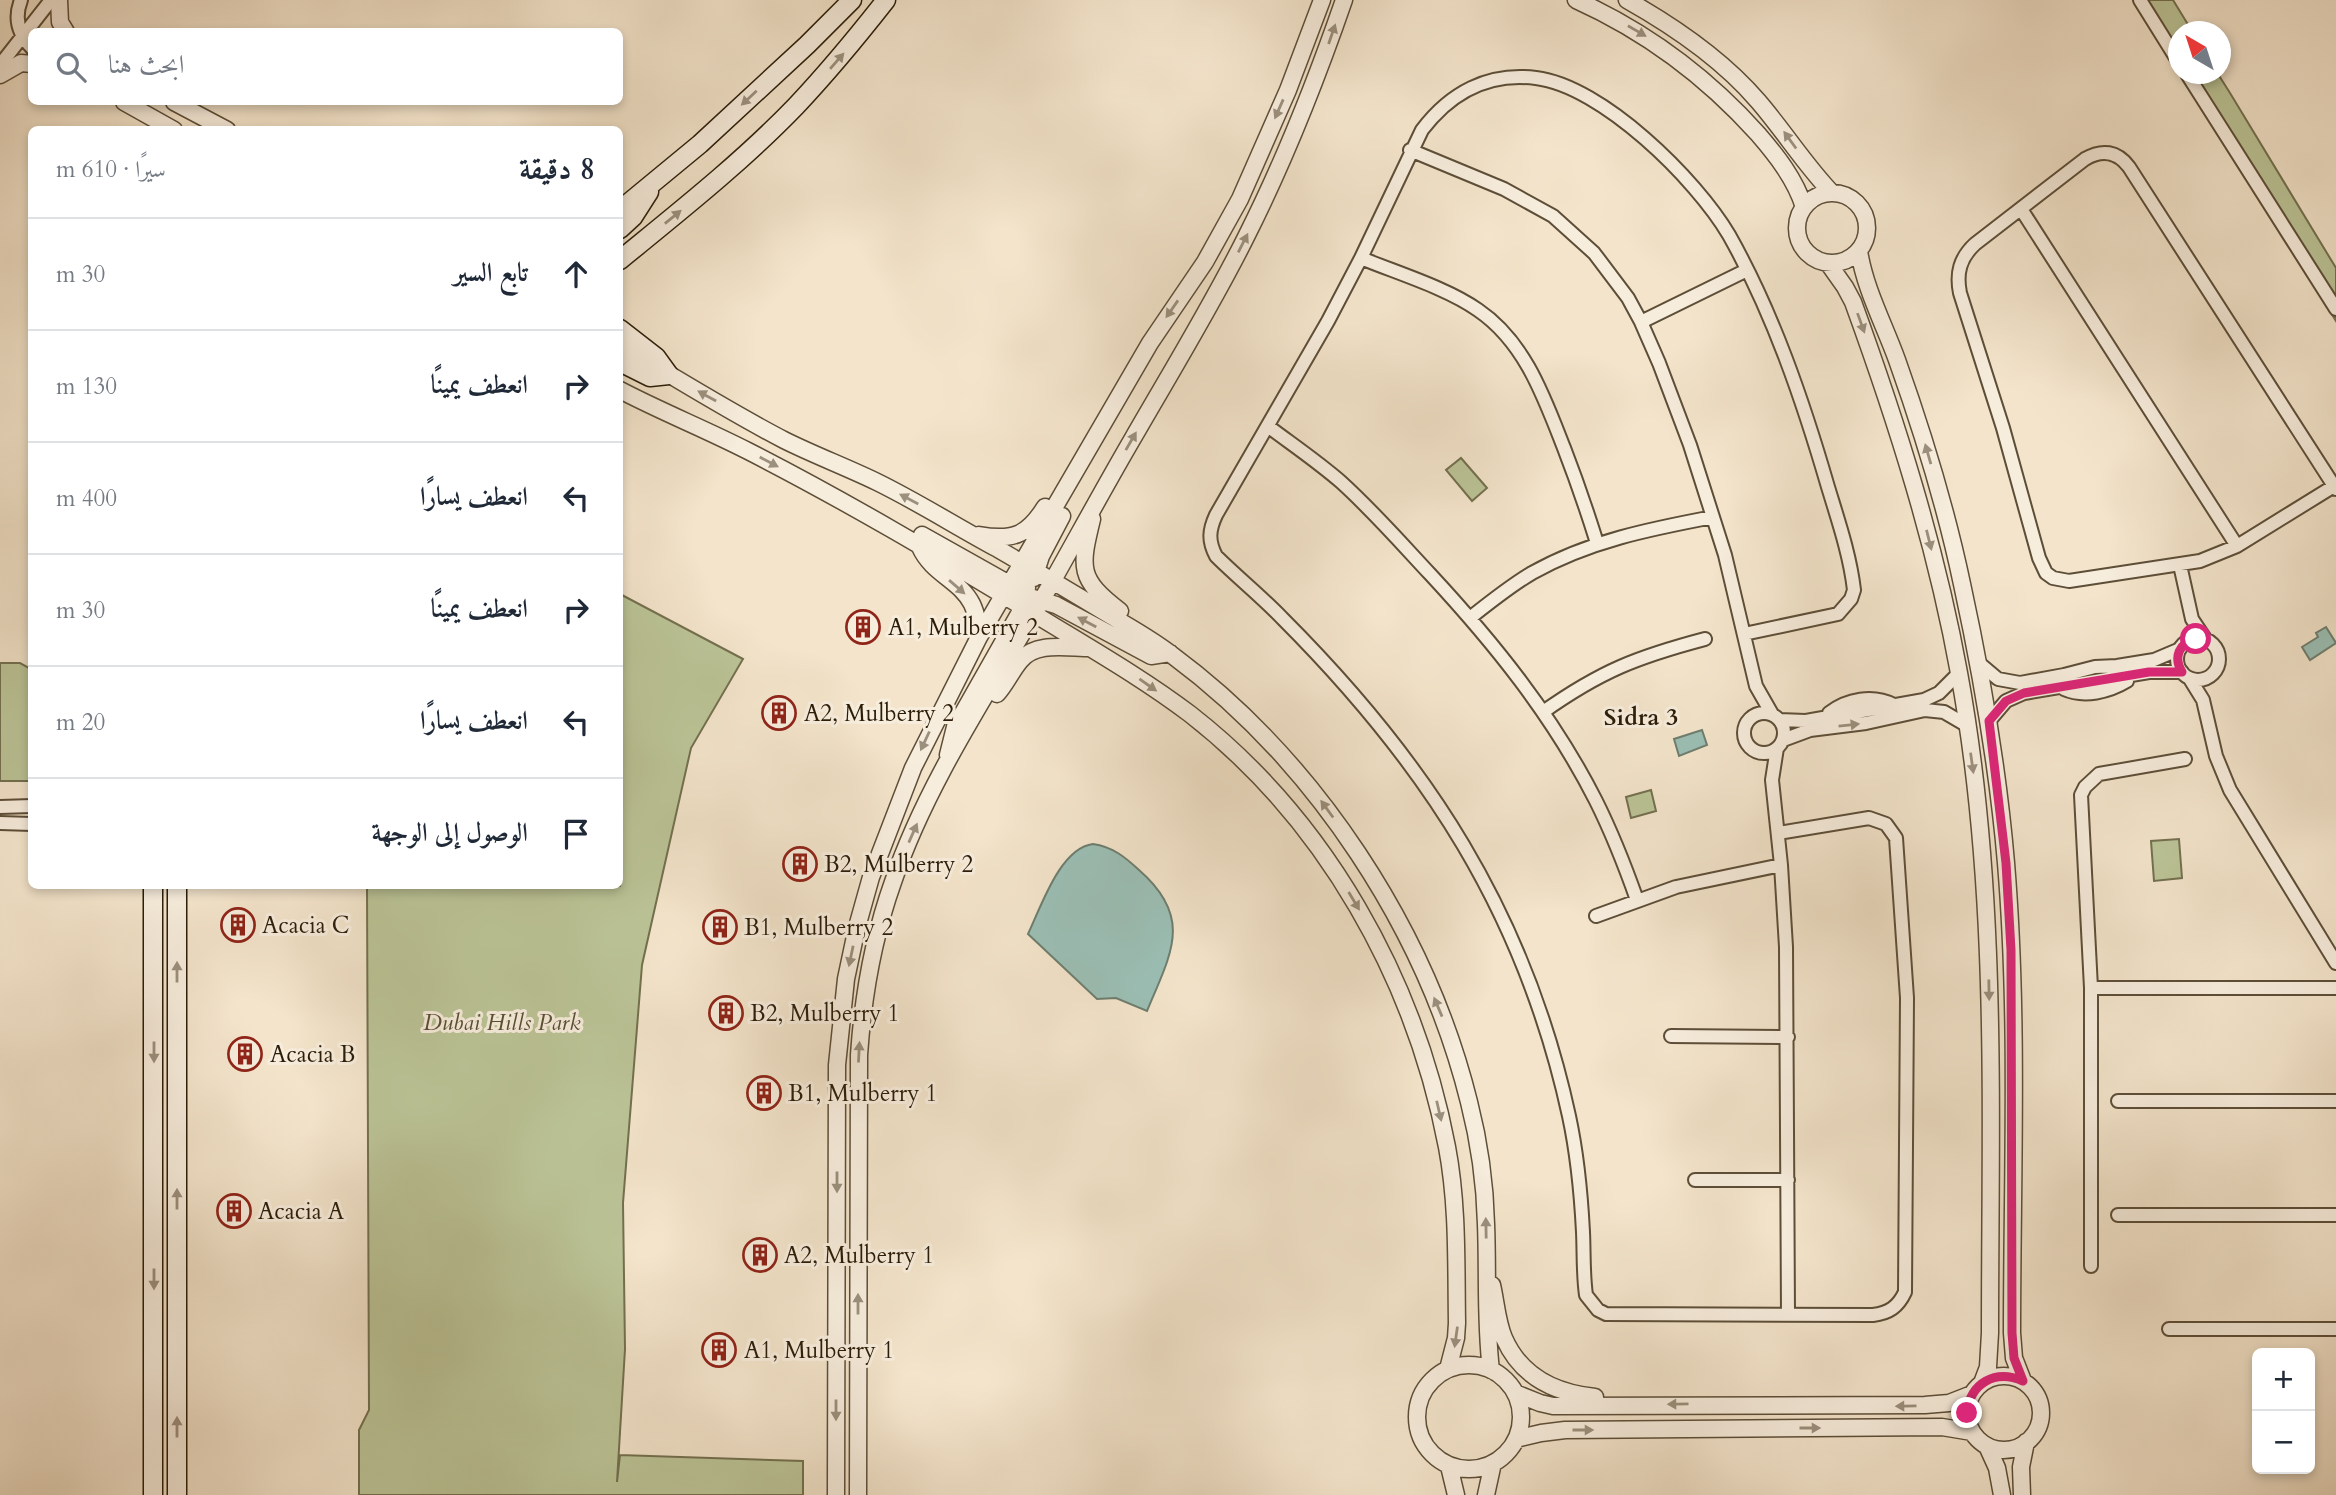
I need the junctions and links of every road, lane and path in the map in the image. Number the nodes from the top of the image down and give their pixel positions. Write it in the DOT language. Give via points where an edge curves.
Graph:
graph roads {
  1 [pos="21,0"];
  2 [pos="51,0"];
  3 [pos="59,0"];
  4 [pos="852,0"];
  5 [pos="886,0"];
  6 [pos="1322,0"];
  7 [pos="1344,0"];
  8 [pos="1576,0"];
  9 [pos="1627,0"];
  10 [pos="2140,0"];
  11 [pos="28,28"];
  12 [pos="64,28"];
  13 [pos="28,29"];
  14 [pos="22,36"];
  15 [pos="28,43"];
  16 [pos="2168,44"];
  17 [pos="28,64"];
  18 [pos="0,65"];
  19 [pos="0,75"];
  20 [pos="2193,84"];
  21 [pos="129,105"];
  22 [pos="180,105"];
  23 [pos="167,126"];
  24 [pos="219,126"];
  25 [pos="1410,150"];
  26 [pos="653,183"];
  27 [pos="1832,193"];
  28 [pos="623,207"];
  29 [pos="1804,207"];
  30 [pos="2021,209"];
  31 [pos="623,226"];
  32 [pos="1859,251"];
  33 [pos="623,258"];
  34 [pos="1361,258"];
  35 [pos="1828,264"];
  36 [pos="1747,270"];
  37 [pos="2336,309"];
  38 [pos="1641,321"];
  39 [pos="623,331"];
  40 [pos="623,347"];
  41 [pos="623,364"];
  42 [pos="669,374"];
  43 [pos="623,391"];
  44 [pos="1269,428"];
  45 [pos="1079,465"];
  46 [pos="2335,488"];
  47 [pos="1097,500"];
  48 [pos="1713,517"];
  49 [pos="871,518"];
  50 [pos="968,533"];
  51 [pos="1597,543"];
  52 [pos="919,546"];
  53 [pos="2237,546"];
  54 [pos="2180,565"];
  55 [pos="1053,581"];
  56 [pos="1026,591"];
  57 [pos="2189,609"];
  58 [pos="1470,618"];
  59 [pos="1130,628"];
  60 [pos="1744,634"];
  61 [pos="979,638"];
  62 [pos="1705,639"];
  63 [pos="2206,640"];
  64 [pos="2181,647"];
  65 [pos="1090,649"];
  66 [pos="1170,653"];
  67 [pos="1979,663"];
  68 [pos="1959,673"];
  69 [pos="2186,675"];
  70 [pos="2209,677"];
  71 [pos="1756,686"];
  72 [pos="981,705"];
  73 [pos="2205,708"];
  74 [pos="1543,712"];
  75 [pos="1775,717"];
  76 [pos="1751,718"];
  77 [pos="1989,721"];
  78 [pos="1968,726"];
  79 [pos="1780,744"];
  80 [pos="1756,751"];
  81 [pos="2185,759"];
  82 [pos="948,764"];
  83 [pos="1772,780"];
  84 [pos="28,806"];
  85 [pos="0,807"];
  86 [pos="0,823"];
  87 [pos="28,824"];
  88 [pos="1778,833"];
  89 [pos="1781,865"];
  90 [pos="153,889"];
  91 [pos="177,889"];
  92 [pos="1637,900"];
  93 [pos="1596,916"];
  94 [pos="2336,963"];
  95 [pos="2091,988"];
  96 [pos="2336,988"];
  97 [pos="1671,1036"];
  98 [pos="1788,1037"];
  99 [pos="2118,1101"];
  100 [pos="2336,1101"];
  101 [pos="1695,1180"];
  102 [pos="1788,1180"];
  103 [pos="2118,1215"];
  104 [pos="2336,1215"];
  105 [pos="2091,1266"];
  106 [pos="1485,1267"];
  107 [pos="1788,1315"];
  108 [pos="2169,1329"];
  109 [pos="2336,1329"];
  110 [pos="1448,1369"];
  111 [pos="1491,1370"];
  112 [pos="2023,1381"];
  113 [pos="1977,1388"];
  114 [pos="1515,1393"];
  115 [pos="1631,1406"];
  116 [pos="1972,1432"];
  117 [pos="1516,1439"];
  118 [pos="2026,1443"];
  119 [pos="1987,1446"];
  120 [pos="1493,1463"];
  121 [pos="1448,1466"];
  122 [pos="836,1490"];
  123 [pos="858,1490"];
  124 [pos="153,1495"];
  125 [pos="177,1495"];
  126 [pos="1456,1495"];
  127 [pos="1486,1495"];
  128 [pos="2002,1495"];
  129 [pos="2022,1495"];
  1 -- 14 [label="street" via="17,17"];
  2 -- 11 [label="street"];
  3 -- 12 [label="street"];
  4 -- 26 [label="main road, one-way"];
  33 -- 5 [label="main road, one-way" via="786,116"];
  6 -- 45 [label="street, one-way" via="1288,90 1223,232 1150,343"];
  47 -- 7 [label="street, one-way" via="1246,238 1313,86"];
  8 -- 29 [label="street, one-way" via="1650,38 1707,83 1765,143 1795,184"];
  27 -- 9 [label="street, one-way" via="1729,71 1667,23"];
  10 -- 16 [label="street"];
  13 -- 14 [label="street"];
  14 -- 15 [label="street"];
  14 -- 18 [label="street"];
  17 -- 19 [label="street" via="20,63"];
  20 -- 37 [label="street"];
  21 -- 23 [label="street"];
  22 -- 24 [label="street"];
  25 -- 34 [label="street"];
  25 -- 36 [label="street" via="1435,112 1471,86 1515,76 1560,84 1615,115 1678,169 1728,233"];
  25 -- 38 [label="street" via="1504,188 1553,216 1612,274"];
  26 -- 28 [label="main road"];
  26 -- 31 [label="main road"];
  27 -- 29 [label="street"];
  27 -- 32 [label="street" via="1853,200 1865,215 1867,234"];
  29 -- 35 [label="street" via="1798,218 1800,243 1816,260"];
  30 -- 46 [label="street" via="2092,155 2109,152 2124,160"];
  30 -- 53 [label="street"];
  30 -- 54 [label="street" via="1968,251 1957,282 2042,566 2053,578 2069,582"];
  32 -- 35 [label="street" via="1840,263"];
  67 -- 32 [label="street, one-way" via="1943,505"];
  34 -- 44 [label="street"];
  34 -- 51 [label="street" via="1454,296 1501,328 1518,349 1547,405"];
  35 -- 68 [label="street, one-way" via="1853,302 1901,440"];
  36 -- 38 [label="street"];
  36 -- 60 [label="street" via="1817,451 1854,590 1839,614"];
  38 -- 48 [label="street"];
  39 -- 42 [label="main road" via="656,357"];
  40 -- 42 [label="street"];
  41 -- 42 [label="main road" via="650,377"];
  50 -- 42 [label="street, one-way" via="876,481 783,439"];
  43 -- 49 [label="street, one-way"];
  44 -- 58 [label="street" via="1316,461 1368,508"];
  44 -- 107 [label="street" via="1211,525 1211,547 1393,741 1445,813 1489,889 1525,970 1557,1064 1578,1174 1585,1286 1591,1303 1616,1315"];
  45 -- 50 [label="street" via="1063,478 1025,531 1006,538"];
  45 -- 56 [label="street" via="1078,485"];
  46 -- 53 [label="street"];
  47 -- 55 [label="street"];
  47 -- 59 [label="street" via="1083,555 1085,570 1090,584 1120,611"];
  48 -- 51 [label="street"];
  48 -- 60 [label="street"];
  49 -- 52 [label="street"];
  49 -- 56 [label="street" via="895,521"];
  50 -- 56 [label="street"];
  51 -- 58 [label="street" via="1531,574"];
  52 -- 56 [label="street"];
  52 -- 61 [label="street, one-way" via="931,566 971,602"];
  53 -- 54 [label="street"];
  54 -- 57 [label="street"];
  55 -- 56 [label="street"];
  55 -- 56 [label="street"];
  55 -- 59 [label="street"];
  56 -- 61 [label="street"];
  56 -- 65 [label="street"];
  66 -- 56 [label="street, one-way" via="1151,656"];
  56 -- 72 [label="street"];
  56 -- 82 [label="street" via="955,727"];
  57 -- 63 [label="street"];
  57 -- 64 [label="street"];
  58 -- 74 [label="street"];
  59 -- 66 [label="street"];
  60 -- 71 [label="street"];
  61 -- 122 [label="street, one-way" via="895,810 864,902 844,993 837,1065"];
  62 -- 74 [label="street" via="1610,669"];
  63 -- 64 [label="street" via="2191,640"];
  63 -- 70 [label="street" via="2218,655 2217,668"];
  64 -- 67 [label="street" via="2154,660 2012,683 1998,679"];
  64 -- 69 [label="street" via="2177,659"];
  65 -- 72 [label="street" via="1034,651 1021,659 999,694"];
  65 -- 110 [label="street, one-way" via="1190,715 1259,777 1321,851 1378,942 1422,1048 1447,1147 1455,1219 1457,1323"];
  106 -- 66 [label="street, one-way" via="1483,1185 1470,1104 1441,1016 1399,923 1346,836 1283,756 1248,719"];
  67 -- 77 [label="street"];
  68 -- 75 [label="street" via="1932,697 1797,722"];
  68 -- 78 [label="street"];
  69 -- 70 [label="street" via="2202,680"];
  69 -- 73 [label="street"];
  69 -- 77 [label="street" via="2160,671 2134,675 2118,686 2096,692 2060,688 2014,696"];
  70 -- 73 [label="street"];
  71 -- 75 [label="street"];
  71 -- 76 [label="street"];
  72 -- 82 [label="street"];
  73 -- 94 [label="street" via="2230,790"];
  74 -- 92 [label="street" via="1595,800"];
  75 -- 76 [label="street" via="1765,713"];
  75 -- 79 [label="street" via="1784,729"];
  76 -- 80 [label="street" via="1745,740"];
  77 -- 112 [label="street" via="2011,950 2012,1333 2014,1358"];
  79 -- 78 [label="street, one-way" via="1810,730 1925,710 1944,712"];
  78 -- 113 [label="street, one-way" via="1982,843 1989,970 1990,1341 1987,1367"];
  79 -- 80 [label="street" via="1767,753"];
  79 -- 83 [label="street"];
  80 -- 83 [label="street"];
  81 -- 95 [label="street" via="2099,774 2085,787 2081,805"];
  123 -- 82 [label="street, one-way" via="862,1019 873,949 893,881 920,815"];
  83 -- 88 [label="street"];
  84 -- 85 [label="street"];
  86 -- 87 [label="street"];
  88 -- 89 [label="street"];
  88 -- 107 [label="street" via="1869,818 1892,830 1898,847 1907,998 1905,1292 1884,1314"];
  89 -- 92 [label="street" via="1696,882"];
  89 -- 98 [label="street"];
  90 -- 124 [label="main road, one-way"];
  125 -- 91 [label="main road, one-way"];
  92 -- 93 [label="street"];
  95 -- 96 [label="street"];
  95 -- 105 [label="street"];
  97 -- 98 [label="street"];
  98 -- 102 [label="street"];
  99 -- 100 [label="street"];
  101 -- 102 [label="street"];
  102 -- 107 [label="street"];
  103 -- 104 [label="street"];
  106 -- 111 [label="street"];
  106 -- 115 [label="street" via="1503,1336 1522,1367 1551,1388"];
  108 -- 109 [label="street"];
  110 -- 111 [label="street" via="1470,1365"];
  110 -- 121 [label="street" via="1425,1388 1416,1423 1433,1456"];
  111 -- 114 [label="street"];
  112 -- 113 [label="street" via="2003,1376"];
  112 -- 118 [label="street" via="2037,1395 2041,1416"];
  113 -- 115 [label="street, one-way" via="1950,1403 1925,1405"];
  113 -- 116 [label="street" via="1967,1413"];
  114 -- 115 [label="street" via="1553,1406"];
  114 -- 117 [label="street" via="1521,1416"];
  117 -- 116 [label="street, one-way" via="1565,1430 1934,1427"];
  116 -- 119 [label="street"];
  117 -- 120 [label="street"];
  118 -- 119 [label="street" via="2007,1450"];
  118 -- 129 [label="street"];
  119 -- 128 [label="street"];
  120 -- 121 [label="street" via="1463,1469"];
  120 -- 127 [label="street"];
  121 -- 126 [label="street"];
  122 -- 123 [label="street"];
}
